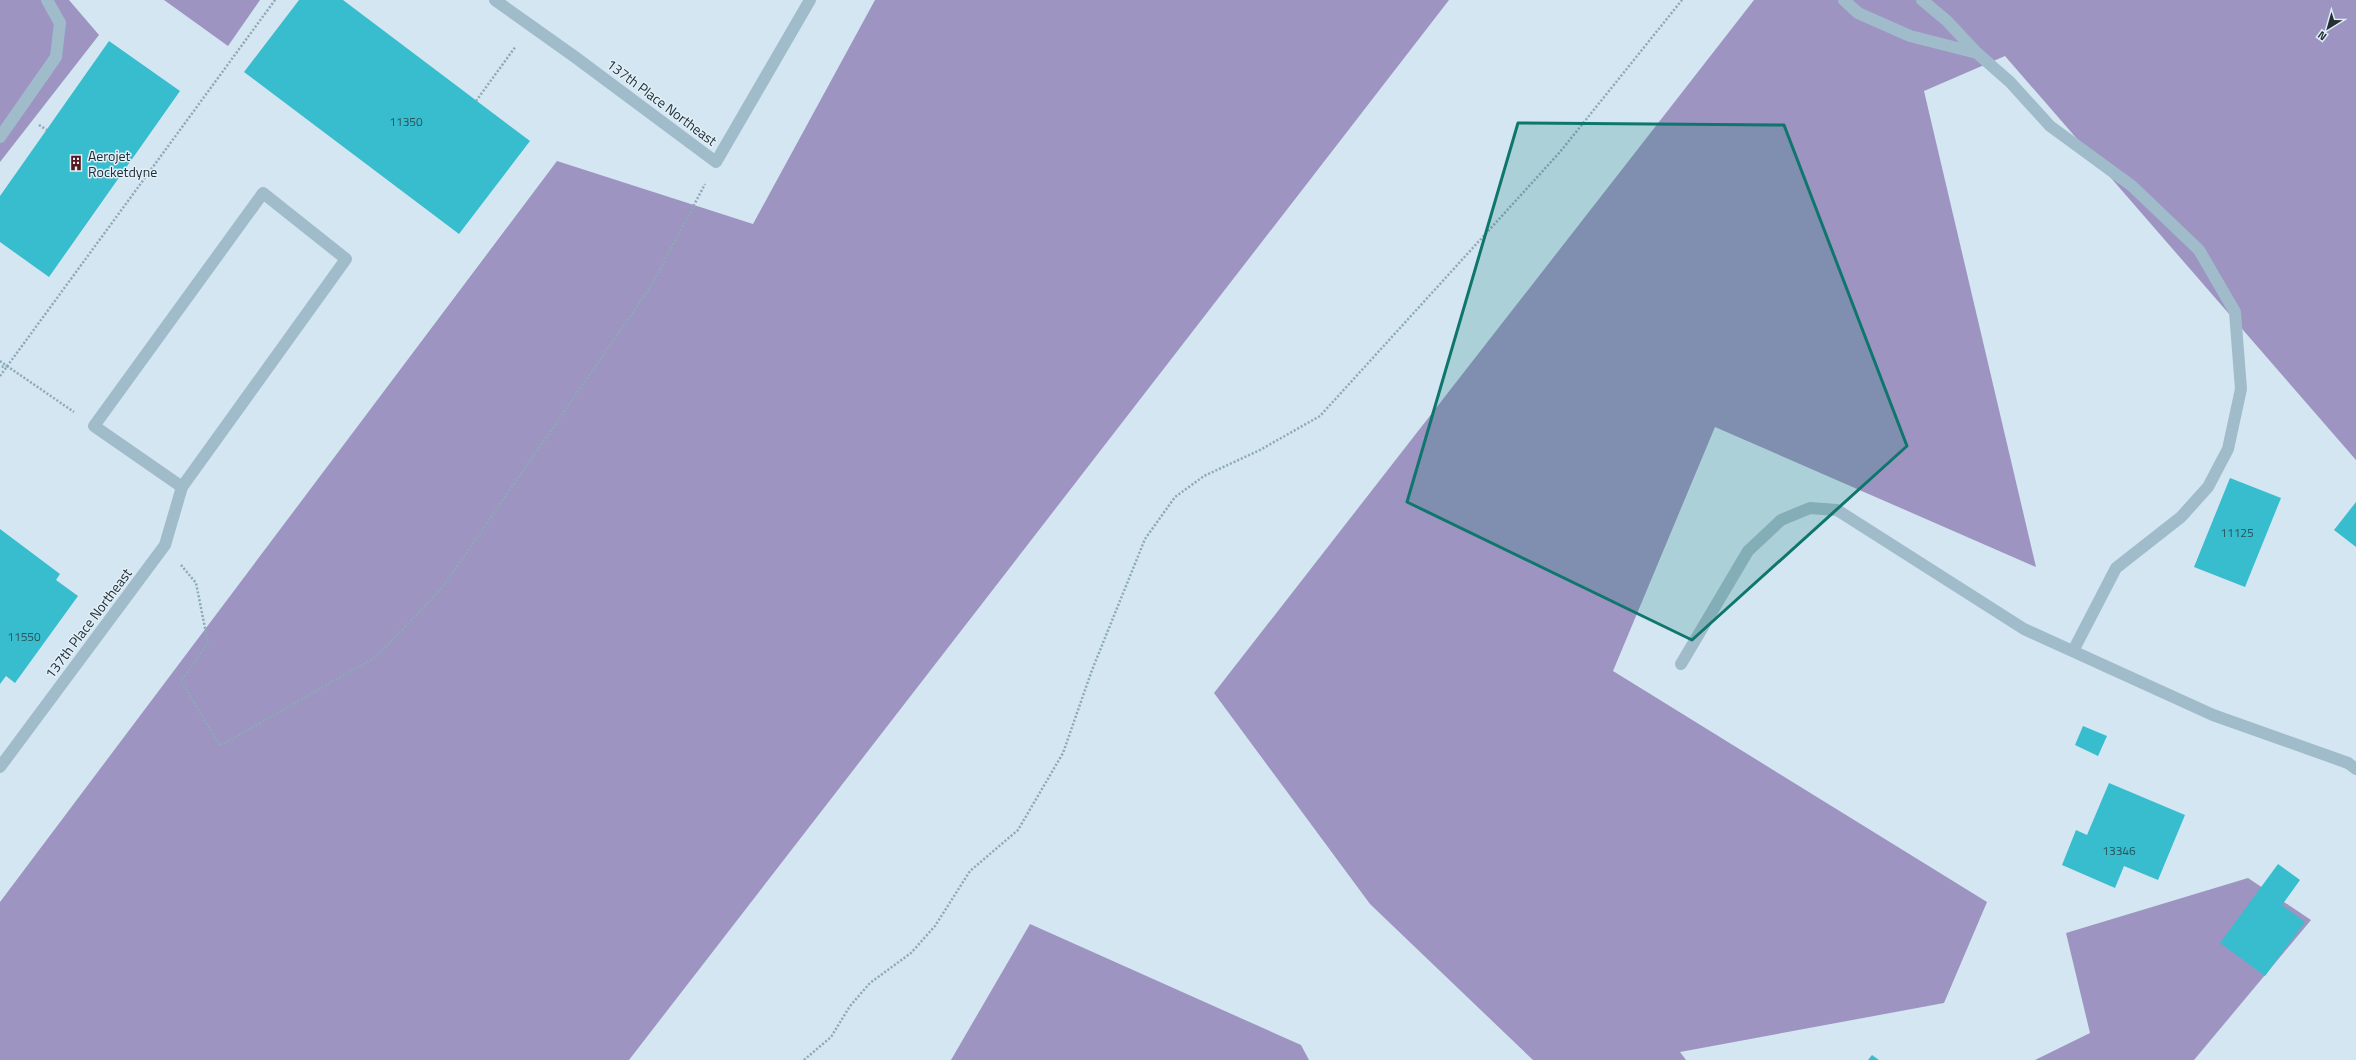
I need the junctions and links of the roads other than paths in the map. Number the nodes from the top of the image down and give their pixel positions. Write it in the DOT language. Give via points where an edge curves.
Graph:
graph roads {
  1 [pos="47,0"];
  2 [pos="495,0"];
  3 [pos="810,0"];
  4 [pos="1844,0"];
  5 [pos="1922,0"];
  6 [pos="1977,53"];
  7 [pos="0,137"];
  8 [pos="182,487"];
  9 [pos="2072,651"];
  10 [pos="1681,664"];
  11 [pos="2352,766"];
  12 [pos="0,767"];
  1 -- 7 [label="lane" via="60,23 56,57"];
  2 -- 3 [label="lane, 137th Place Northeast" via="716,162"];
  4 -- 6 [label="lane" via="1858,13 1910,36"];
  5 -- 6 [label="lane" via="1947,21"];
  6 -- 9 [label="lane" via="2010,82 2050,126 2132,186 2200,250 2235,312 2240,389 2228,449 2208,488 2181,517 2116,568"];
  8 -- 8 [label="lane, 137th Place Northeast" via="346,259 263,193 94,426"];
  8 -- 12 [label="lane, 137th Place Northeast" via="165,545"];
  9 -- 10 [label="lane" via="2024,629 1836,510 1810,508 1781,520 1748,551"];
  9 -- 11 [label="lane" via="2213,715"];
}
